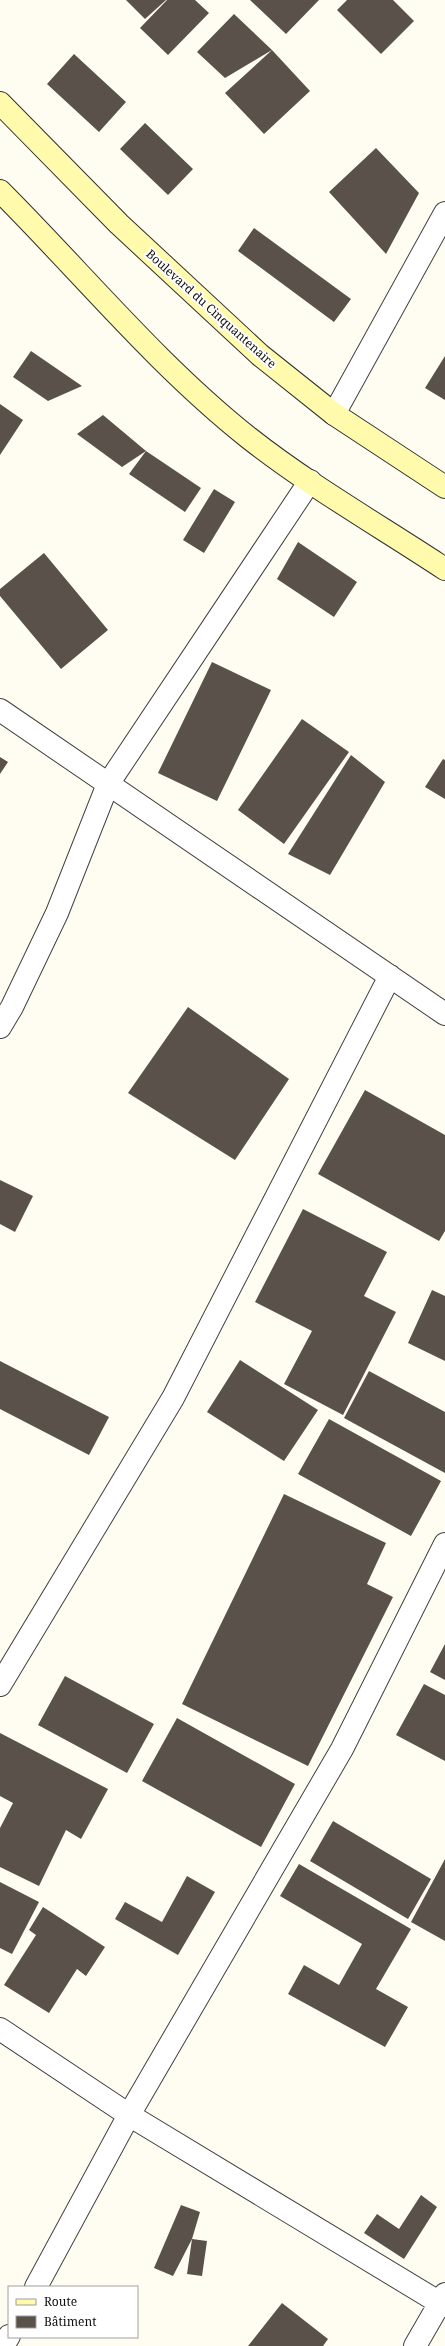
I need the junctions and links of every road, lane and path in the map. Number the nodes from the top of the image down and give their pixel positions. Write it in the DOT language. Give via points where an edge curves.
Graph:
graph roads {
  1 [pos="0,102"];
  2 [pos="0,191"];
  3 [pos="445,213"];
  4 [pos="334,414"];
  5 [pos="310,481"];
  6 [pos="445,487"];
  7 [pos="445,569"];
  8 [pos="0,710"];
  9 [pos="108,784"];
  10 [pos="390,976"];
  11 [pos="445,1014"];
  12 [pos="0,1027"];
  13 [pos="445,1544"];
  14 [pos="0,1685"];
  15 [pos="0,2029"];
  16 [pos="129,2115"];
  17 [pos="37,2286"];
  18 [pos="443,2301"];
  19 [pos="415,2346"];
  1 -- 4 [label="main road, Boulevard du Cinquantenaire" via="118,224 260,355"];
  2 -- 5 [label="main road" via="161,361 249,438"];
  3 -- 4 [label="street"];
  4 -- 6 [label="main road, Boulevard du Cinquantenaire"];
  5 -- 7 [label="main road"];
  5 -- 9 [label="street"];
  8 -- 9 [label="street"];
  9 -- 10 [label="street"];
  9 -- 12 [label="street" via="57,913"];
  10 -- 11 [label="street"];
  10 -- 14 [label="street" via="173,1398"];
  13 -- 16 [label="street" via="342,1749"];
  15 -- 16 [label="street"];
  16 -- 17 [label="street"];
  16 -- 18 [label="street"];
  18 -- 19 [label="street"];
}
